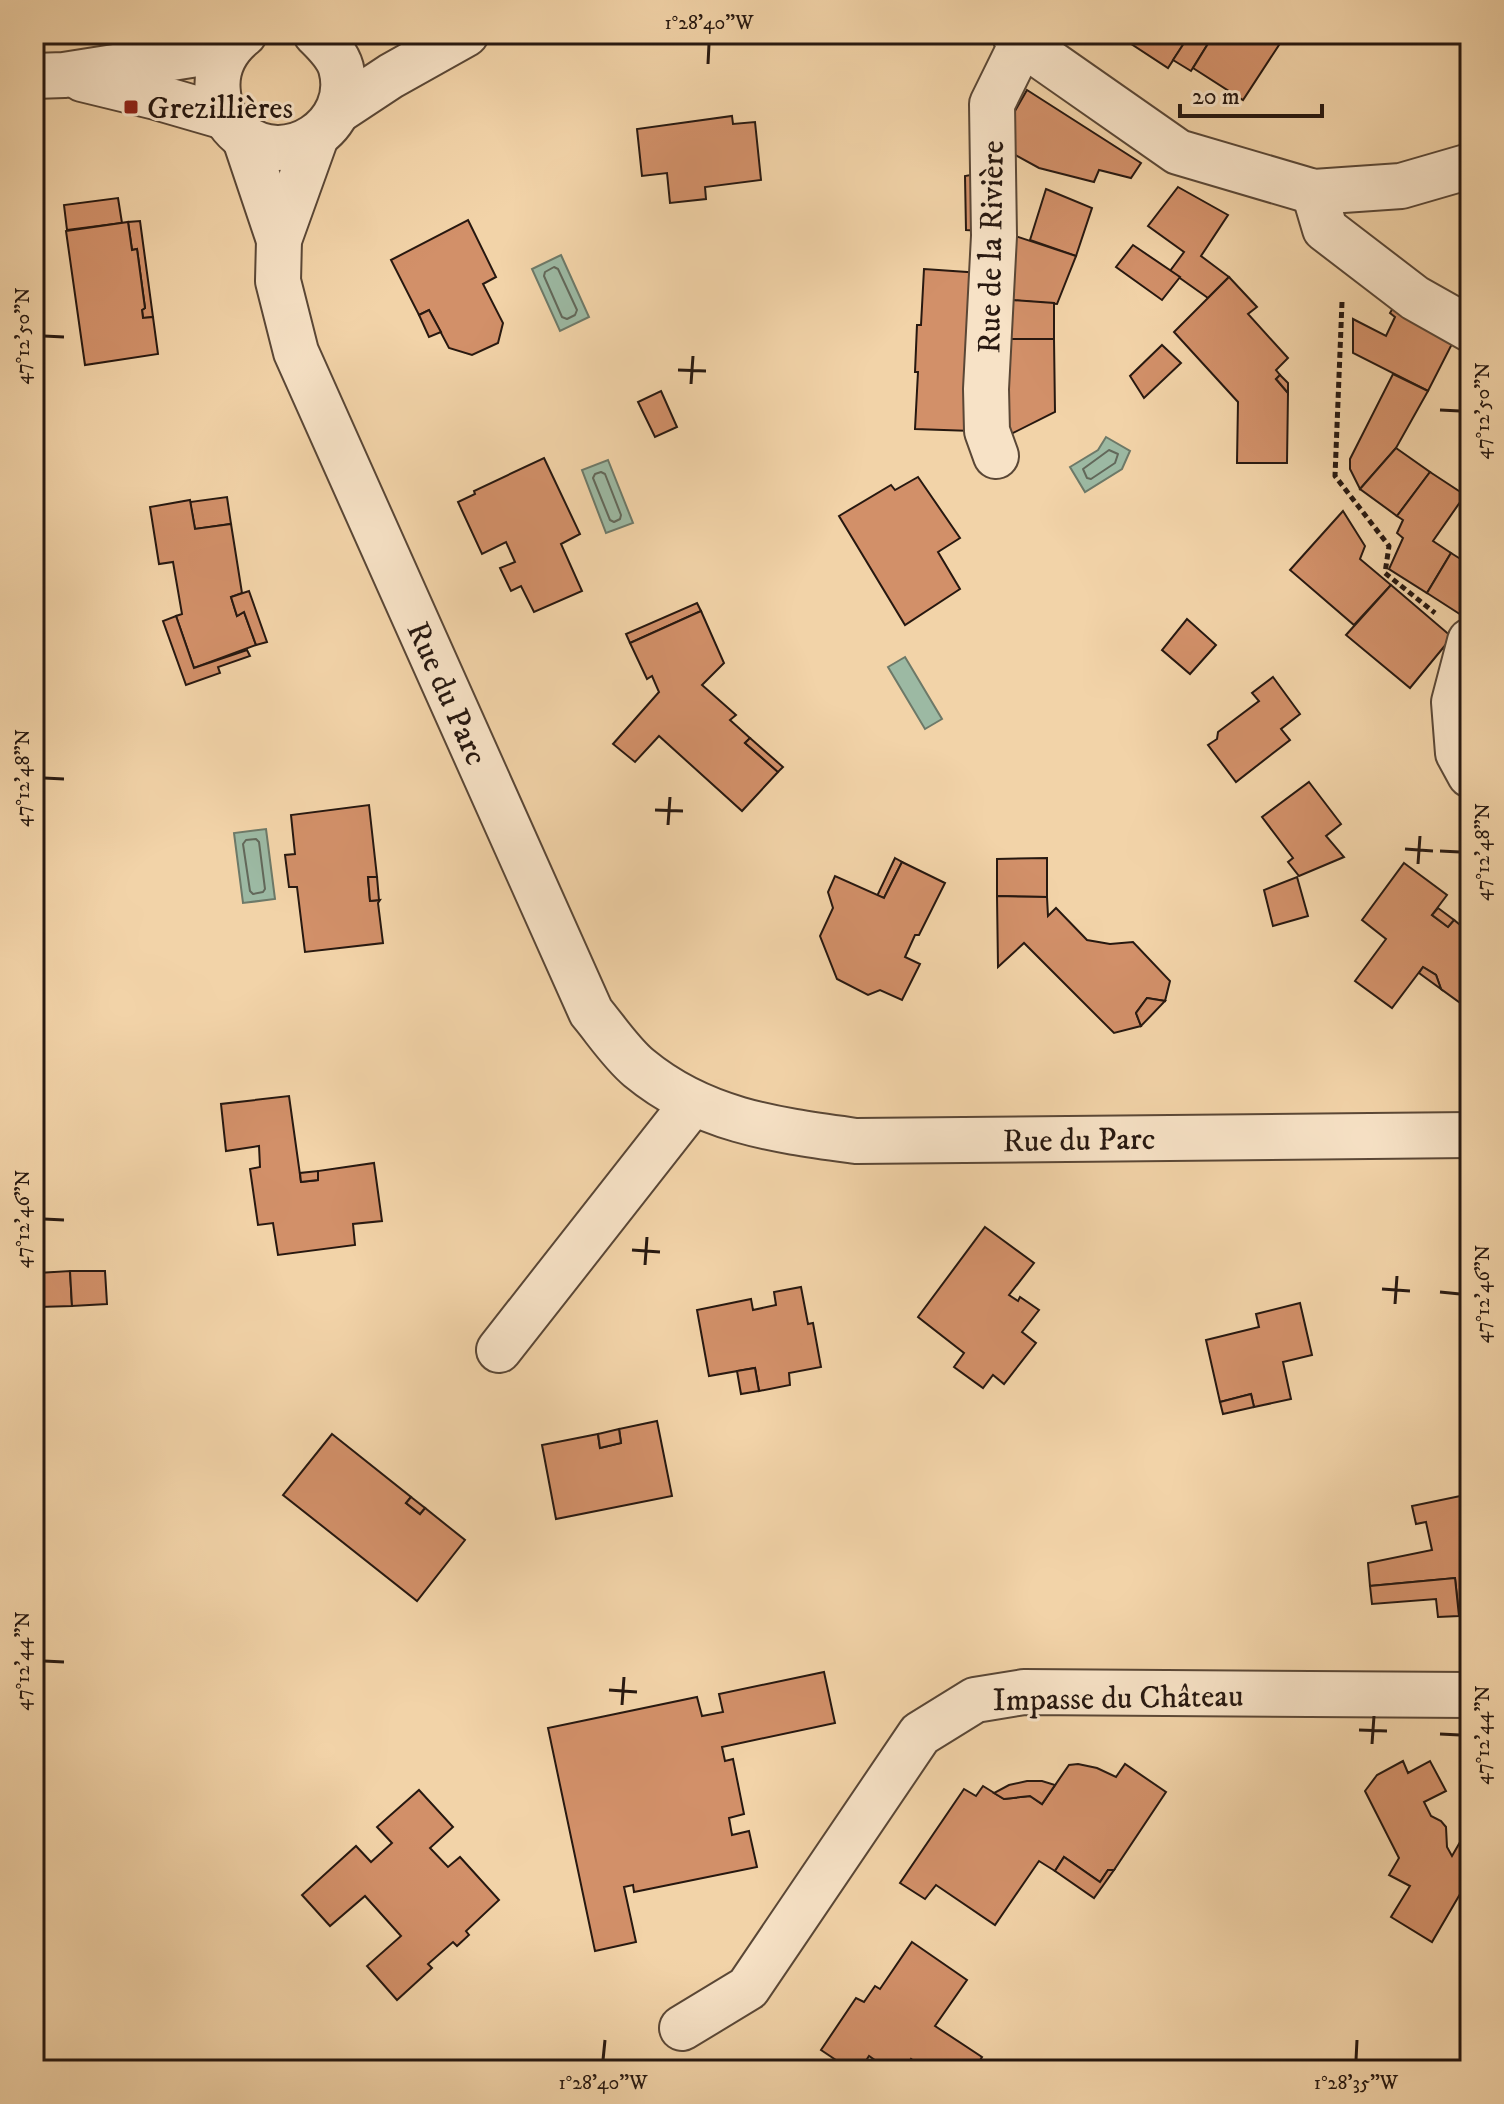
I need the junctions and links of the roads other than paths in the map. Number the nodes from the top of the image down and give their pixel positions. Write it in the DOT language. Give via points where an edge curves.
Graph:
graph roads {
  1 [pos="316,34"];
  2 [pos="337,34"];
  3 [pos="349,34"];
  4 [pos="466,34"];
  5 [pos="1018,38"];
  6 [pos="237,40"];
  7 [pos="49,76"];
  8 [pos="327,124"];
  9 [pos="235,128"];
  10 [pos="1470,166"];
  11 [pos="1314,192"];
  12 [pos="279,240"];
  13 [pos="1470,329"];
  14 [pos="996,456"];
  15 [pos="1470,641"];
  16 [pos="1470,775"];
  17 [pos="692,1104"];
  18 [pos="1470,1135"];
  19 [pos="499,1350"];
  20 [pos="1470,1695"];
  21 [pos="682,2028"];
  1 -- 8 [label="street, Rue du Parc" via="341,68 343,90"];
  2 -- 3 [label="street"];
  4 -- 8 [label="street" via="391,76"];
  5 -- 11 [label="street" via="1178,152"];
  5 -- 14 [label="street, Rue de la Rivière" via="992,104 994,236 986,389 987,431"];
  6 -- 7 [label="street" via="197,54"];
  6 -- 9 [label="street, Rue du Parc" via="221,63 217,81 218,100"];
  7 -- 9 [label="street" via="156,97"];
  8 -- 9 [label="street" via="300,145 281,148 263,147"];
  8 -- 12 [label="street, Rue du Parc"];
  9 -- 12 [label="street, Rue du Parc"];
  10 -- 11 [label="street" via="1401,186"];
  11 -- 13 [label="street" via="1325,229 1415,298"];
  12 -- 17 [label="street, Rue du Parc" via="278,281 296,352 591,1012 638,1067"];
  15 -- 16 [label="street" via="1454,702 1458,753"];
  17 -- 18 [label="street, Rue du Parc" via="769,1129 856,1141"];
  17 -- 19 [label="street"];
  20 -- 21 [label="street, Impasse du Château" via="1024,1692 975,1700 920,1734 748,1988"];
}
